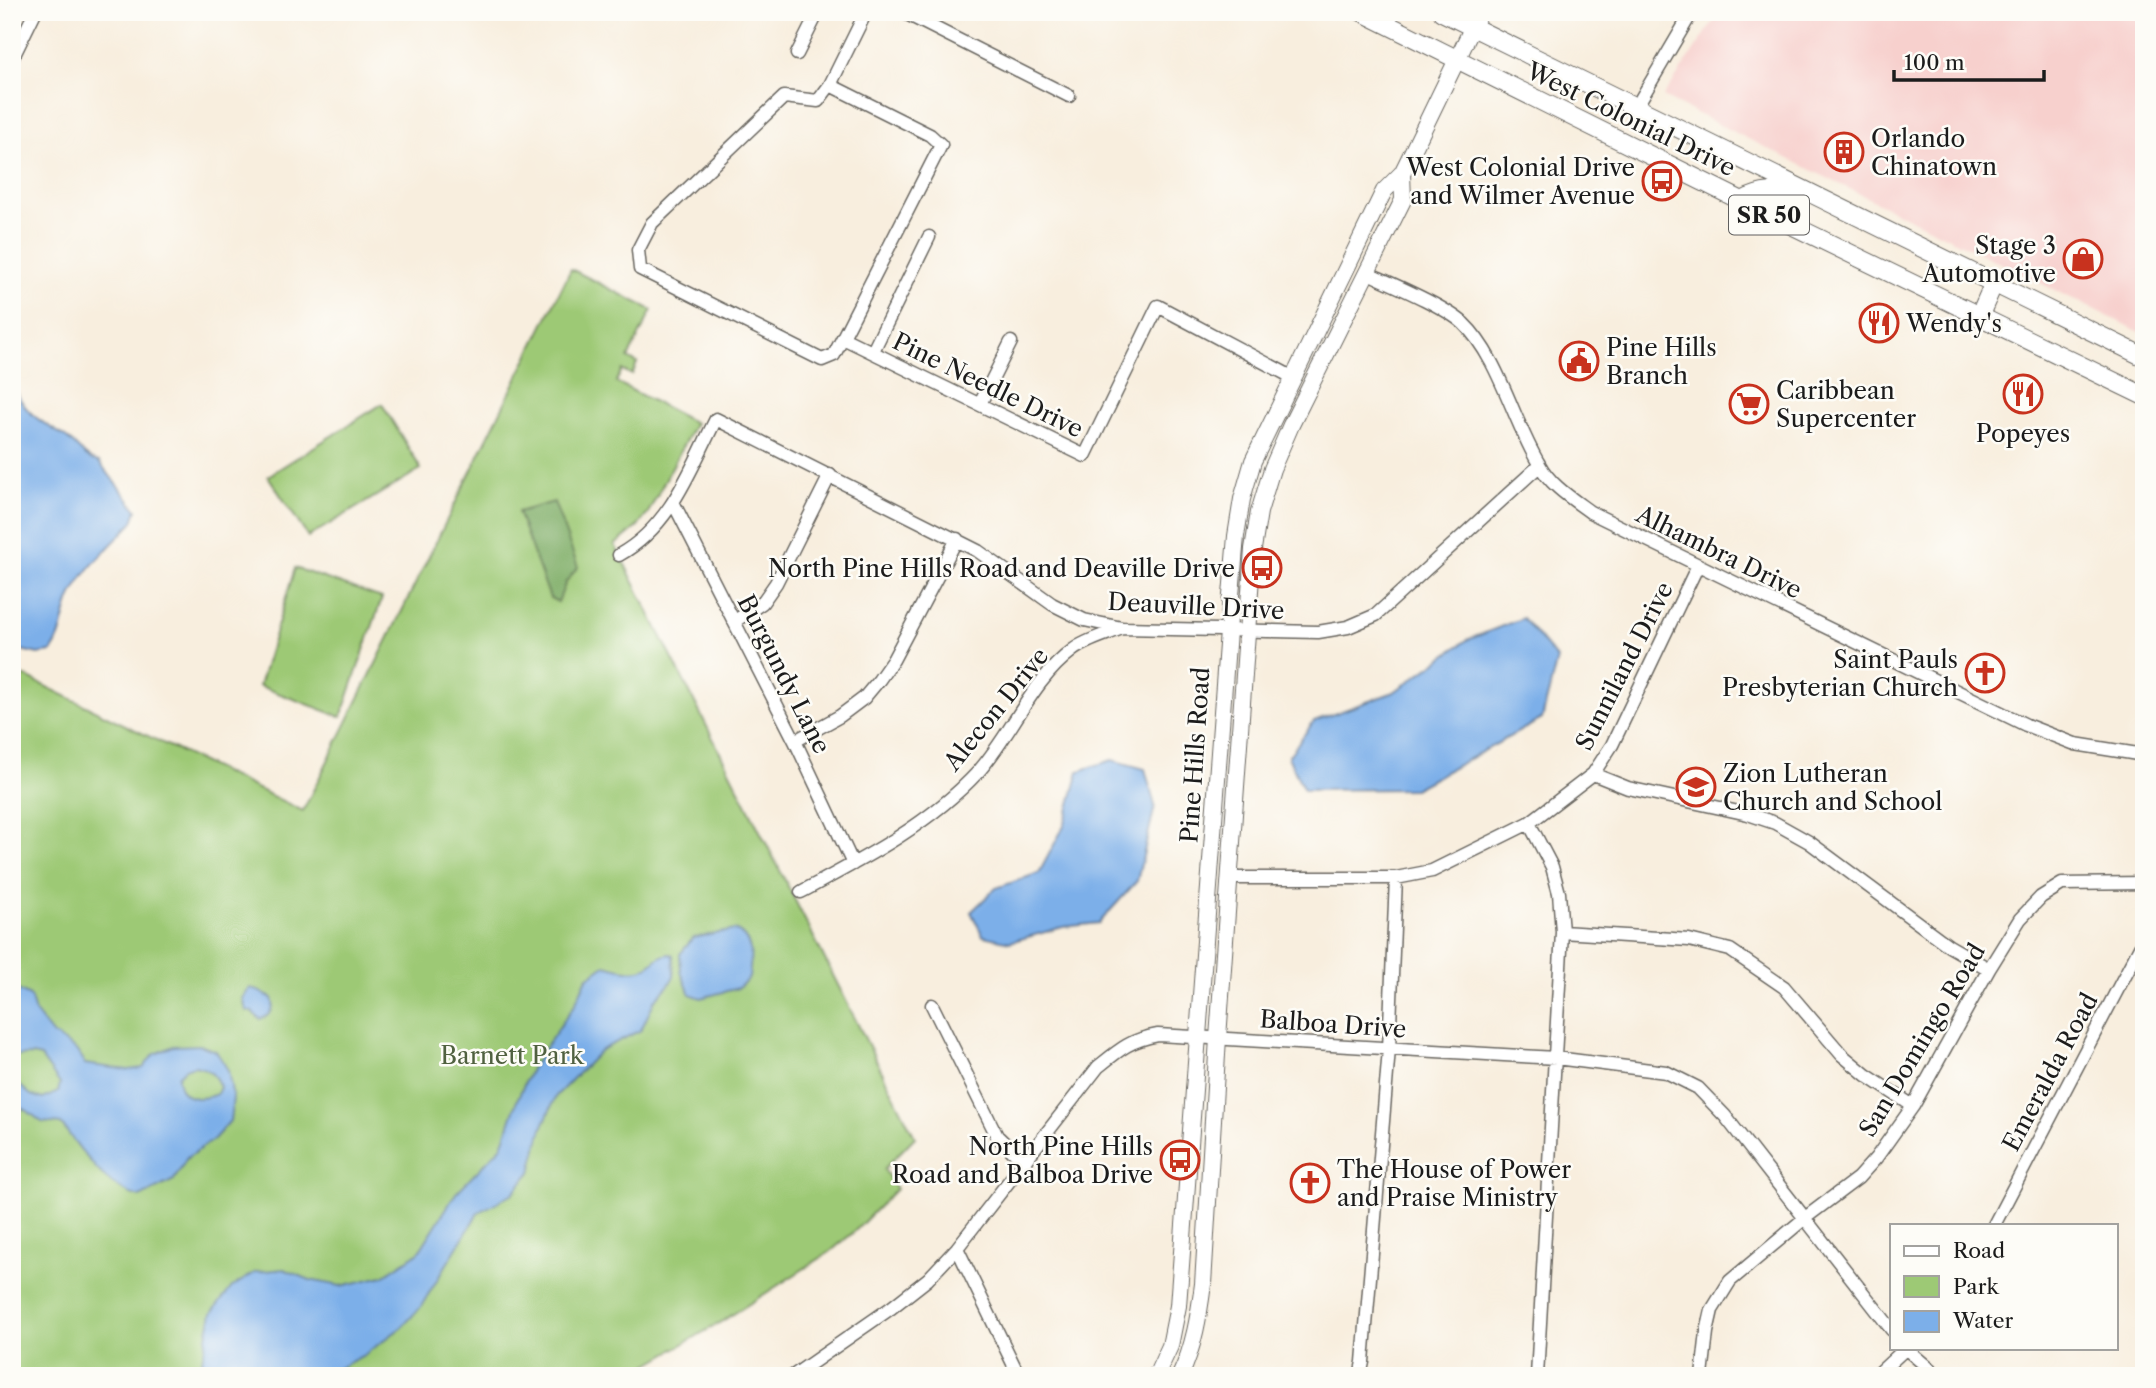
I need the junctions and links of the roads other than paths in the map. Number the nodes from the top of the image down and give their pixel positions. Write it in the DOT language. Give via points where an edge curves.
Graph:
graph roads {
  1 [pos="35,12"];
  2 [pos="818,12"];
  3 [pos="866,12"];
  4 [pos="902,12"];
  5 [pos="1362,12"];
  6 [pos="1442,12"];
  7 [pos="1692,12"];
  8 [pos="1477,20"];
  9 [pos="797,54"];
  10 [pos="12,59"];
  11 [pos="1457,60"];
  12 [pos="830,85"];
  13 [pos="1069,96"];
  14 [pos="1635,109"];
  15 [pos="1402,173"];
  16 [pos="1742,201"];
  17 [pos="1830,205"];
  18 [pos="1376,207"];
  19 [pos="929,237"];
  20 [pos="1367,273"];
  21 [pos="1993,285"];
  22 [pos="1979,317"];
  23 [pos="843,338"];
  24 [pos="1011,342"];
  25 [pos="873,351"];
  26 [pos="2144,357"];
  27 [pos="1293,377"];
  28 [pos="2144,394"];
  29 [pos="981,404"];
  30 [pos="1539,466"];
  31 [pos="830,475"];
  32 [pos="674,504"];
  33 [pos="957,539"];
  34 [pos="619,555"];
  35 [pos="1698,565"];
  36 [pos="735,621"];
  37 [pos="1122,628"];
  38 [pos="1228,631"];
  39 [pos="1248,631"];
  40 [pos="795,741"];
  41 [pos="2144,755"];
  42 [pos="1593,774"];
  43 [pos="1529,823"];
  44 [pos="853,864"];
  45 [pos="1231,877"];
  46 [pos="1396,878"];
  47 [pos="2144,883"];
  48 [pos="801,892"];
  49 [pos="1562,932"];
  50 [pos="2144,939"];
  51 [pos="1989,969"];
  52 [pos="932,1005"];
  53 [pos="1198,1037"];
  54 [pos="1218,1038"];
  55 [pos="1389,1049"];
  56 [pos="1556,1058"];
  57 [pos="1913,1106"];
  58 [pos="1025,1163"];
  59 [pos="1805,1218"];
  60 [pos="1995,1224"];
  61 [pos="957,1248"];
  62 [pos="1890,1327"];
  63 [pos="1903,1350"];
  64 [pos="1907,1350"];
  65 [pos="793,1376"];
  66 [pos="1019,1376"];
  67 [pos="1156,1376"];
  68 [pos="1180,1376"];
  69 [pos="1360,1376"];
  70 [pos="1537,1376"];
  71 [pos="1702,1376"];
  72 [pos="1876,1376"];
  73 [pos="1938,1376"];
  1 -- 10 [label="street"];
  2 -- 9 [label="street"];
  3 -- 12 [label="street"];
  4 -- 13 [label="street"];
  5 -- 11 [label="highway, West Colonial Drive / SR 50"];
  6 -- 8 [label="highway, West Colonial Drive / SR 50"];
  7 -- 14 [label="street"];
  8 -- 11 [label="main road, Pine Hills Road"];
  8 -- 14 [label="highway, West Colonial Drive / SR 50"];
  11 -- 15 [label="main road, Pine Hills Road"];
  11 -- 16 [label="highway, West Colonial Drive / SR 50"];
  12 -- 23 [label="street" via="930,135 941,145"];
  12 -- 23 [label="street" via="818,102 784,97 652,223 638,250 640,269 822,360 834,355"];
  14 -- 17 [label="highway, West Colonial Drive / SR 50"];
  15 -- 18 [label="main road, Pine Hills Road"];
  15 -- 20 [label="main road, Pine Hills Road" via="1402,200"];
  16 -- 17 [label="highway" via="1767,191"];
  16 -- 22 [label="highway, West Colonial Drive / SR 50"];
  17 -- 21 [label="highway, West Colonial Drive / SR 50"];
  18 -- 20 [label="main road" via="1377,225 1365,257"];
  18 -- 27 [label="main road, Pine Hills Road"];
  19 -- 25 [label="street"];
  20 -- 30 [label="street, Alhambra Drive" via="1460,320 1482,345"];
  20 -- 39 [label="main road, Pine Hills Road" via="1272,469 1253,550"];
  21 -- 22 [label="highway"];
  21 -- 26 [label="highway, West Colonial Drive / SR 50"];
  22 -- 28 [label="highway, West Colonial Drive / SR 50"];
  23 -- 25 [label="street, Pine Needle Drive"];
  24 -- 29 [label="street"];
  25 -- 29 [label="street, Pine Needle Drive"];
  27 -- 29 [label="street, Pine Needle Drive" via="1158,306 1085,456"];
  27 -- 38 [label="main road, Pine Hills Road" via="1253,461 1242,499"];
  30 -- 35 [label="street, Alhambra Drive" via="1561,491 1590,512"];
  30 -- 39 [label="street, Deauville Drive" via="1376,615 1348,627 1318,632"];
  31 -- 32 [label="street, Deauville Drive" via="716,419"];
  31 -- 33 [label="street, Deauville Drive"];
  31 -- 36 [label="street" via="776,583 762,603"];
  32 -- 34 [label="street" via="655,529"];
  32 -- 36 [label="street, Burgundy Lane"];
  33 -- 37 [label="street, Deauville Drive" via="1052,604 1084,620"];
  33 -- 40 [label="street" via="879,680 840,716"];
  35 -- 41 [label="street, Alhambra Drive" via="2026,725 2075,744"];
  35 -- 42 [label="street, Sunniland Drive" via="1612,746"];
  36 -- 40 [label="street, Burgundy Lane"];
  37 -- 38 [label="street, Deauville Drive"];
  37 -- 44 [label="street, Alecon Drive" via="1075,648 1050,669 977,773 912,828"];
  38 -- 39 [label="street, Deauville Drive"];
  38 -- 53 [label="main road, Pine Hills Road"];
  39 -- 45 [label="main road, Pine Hills Road"];
  40 -- 44 [label="street, Burgundy Lane"];
  42 -- 43 [label="street, Sunniland Drive"];
  42 -- 51 [label="street" via="1628,788 1775,823 1809,842 1949,946"];
  43 -- 46 [label="street, Sunniland Drive" via="1432,871"];
  43 -- 49 [label="street" via="1552,867"];
  44 -- 48 [label="street, Alecon Drive"];
  45 -- 46 [label="street, Sunniland Drive"];
  45 -- 54 [label="main road, Pine Hills Road"];
  46 -- 55 [label="street"];
  47 -- 51 [label="street, San Domingo Road" via="2062,884 2020,919"];
  49 -- 56 [label="street"];
  49 -- 57 [label="street" via="1689,940 1730,950 1784,987 1842,1055"];
  50 -- 60 [label="street, Emeralda Road"];
  51 -- 57 [label="street, San Domingo Road"];
  52 -- 58 [label="street" via="997,1136"];
  53 -- 54 [label="street, Balboa Drive"];
  53 -- 58 [label="street, Balboa Drive" via="1158,1035 1126,1044 1098,1067"];
  53 -- 67 [label="main road, Pine Hills Road" via="1178,1306 1170,1346"];
  54 -- 55 [label="street, Balboa Drive"];
  54 -- 68 [label="main road, Pine Hills Road" via="1200,1305"];
  55 -- 56 [label="street, Balboa Drive"];
  55 -- 69 [label="street"];
  56 -- 59 [label="street, Balboa Drive" via="1667,1072 1698,1088"];
  56 -- 70 [label="street"];
  57 -- 59 [label="street, San Domingo Road" via="1858,1178"];
  58 -- 61 [label="street, Balboa Drive"];
  59 -- 62 [label="street, Balboa Drive"];
  59 -- 71 [label="street, San Domingo Road" via="1730,1281 1712,1310"];
  61 -- 65 [label="street, Balboa Drive" via="900,1301"];
  61 -- 66 [label="street"];
  63 -- 72 [label="street"];
  64 -- 73 [label="street"];
}
